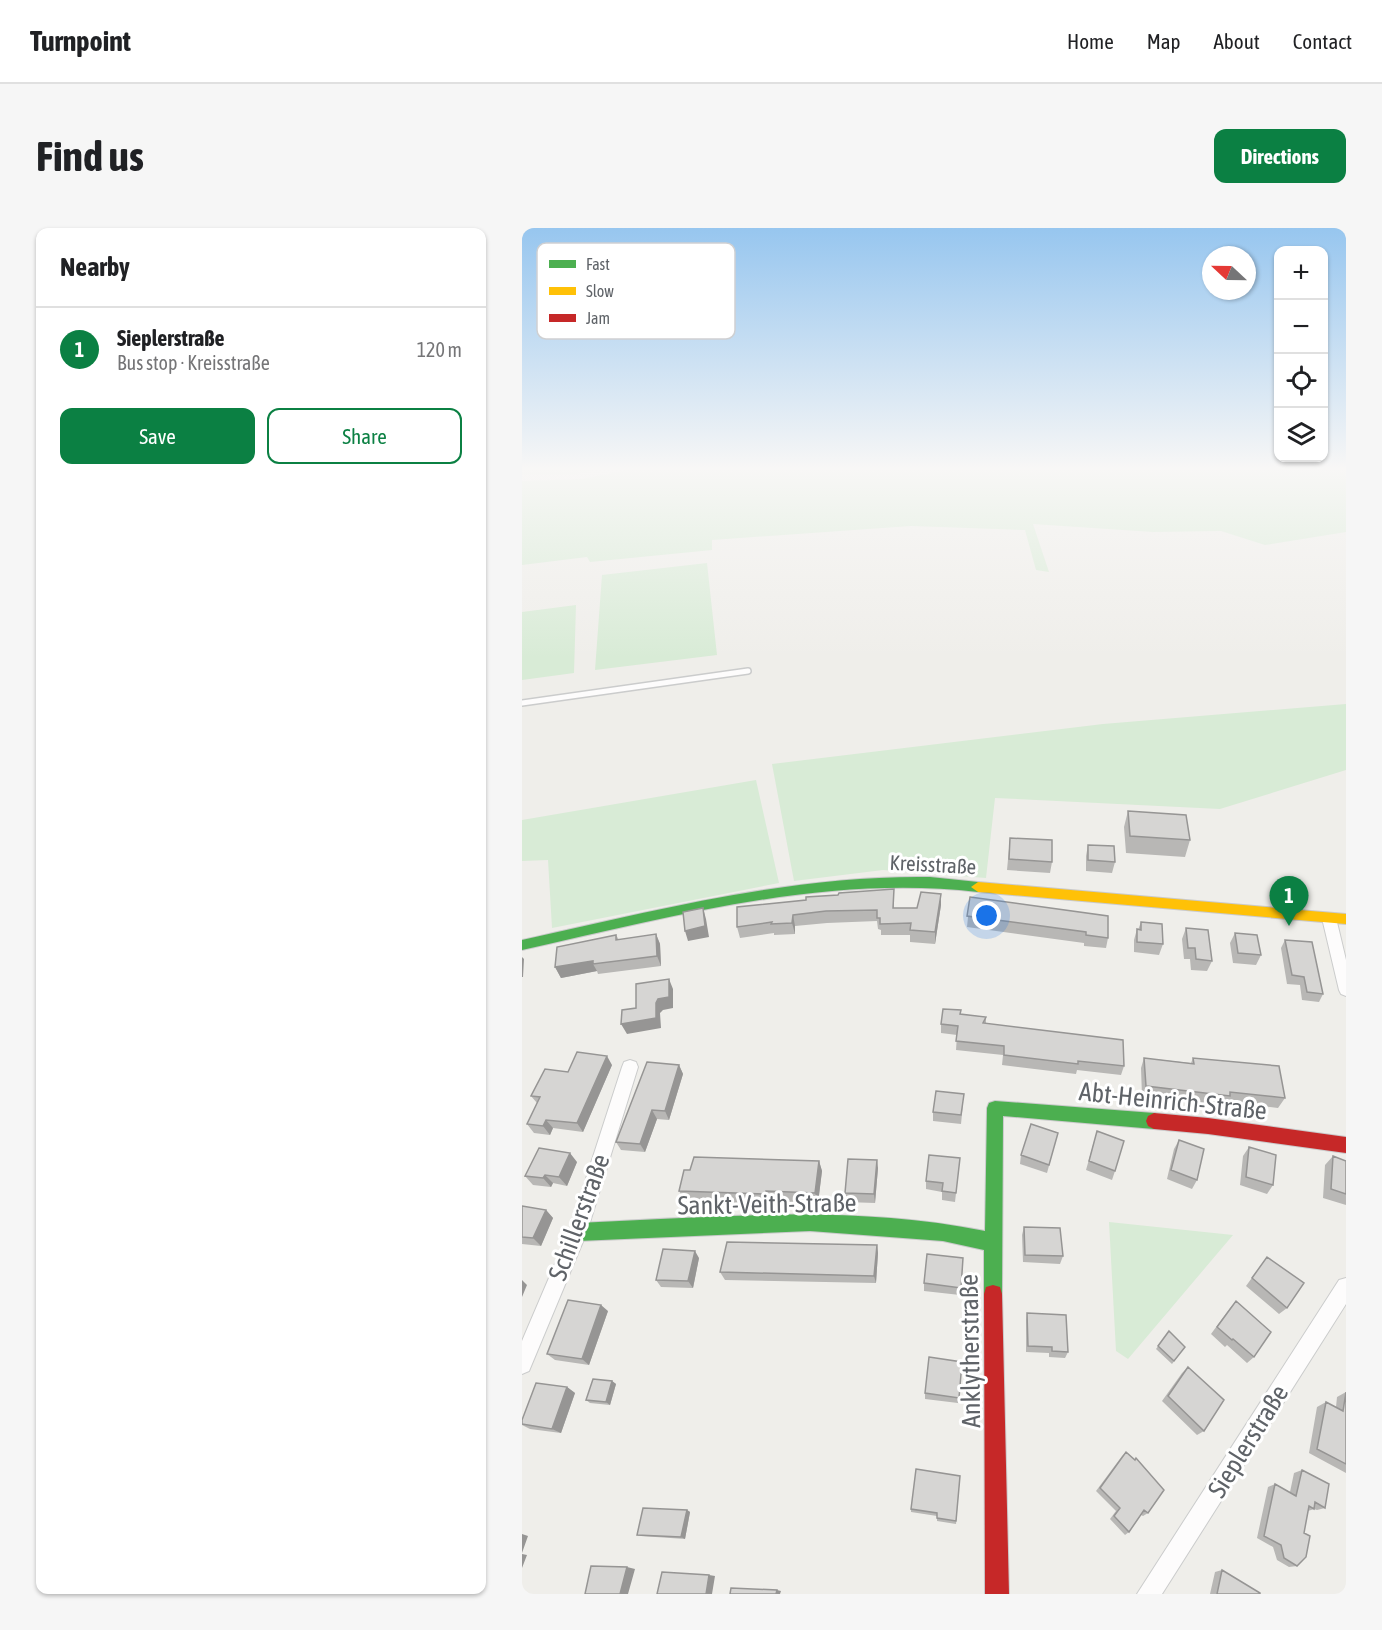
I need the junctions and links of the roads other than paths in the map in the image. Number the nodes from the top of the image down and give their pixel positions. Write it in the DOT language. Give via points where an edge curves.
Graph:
graph roads {
  1 [pos="748,671"];
  2 [pos="522,703"];
  3 [pos="1329,918"];
  4 [pos="1346,919"];
  5 [pos="522,945"];
  6 [pos="1346,990"];
  7 [pos="630,1067"];
  8 [pos="995,1108"];
  9 [pos="1346,1145"];
  10 [pos="578,1232"];
  11 [pos="992,1242"];
  12 [pos="1346,1287"];
  13 [pos="522,1364"];
  14 [pos="996,1594"];
  15 [pos="1149,1594"];
  1 -- 2 [label="lane"];
  3 -- 4 [label="street, Kreisstraße"];
  3 -- 5 [label="street, Kreisstraße" via="925,882 878,882 755,895"];
  3 -- 6 [label="street"];
  7 -- 10 [label="street, Schillerstraße"];
  8 -- 9 [label="street, Abt-Heinrich-Straße" via="1208,1126"];
  8 -- 11 [label="street, Anklytherstraße"];
  10 -- 11 [label="street, Sankt-Veith-Straße" via="810,1222 943,1232"];
  10 -- 13 [label="street, Schillerstraße"];
  11 -- 14 [label="street, Anklytherstraße"];
  12 -- 15 [label="street, Sieplerstraße"];
}
